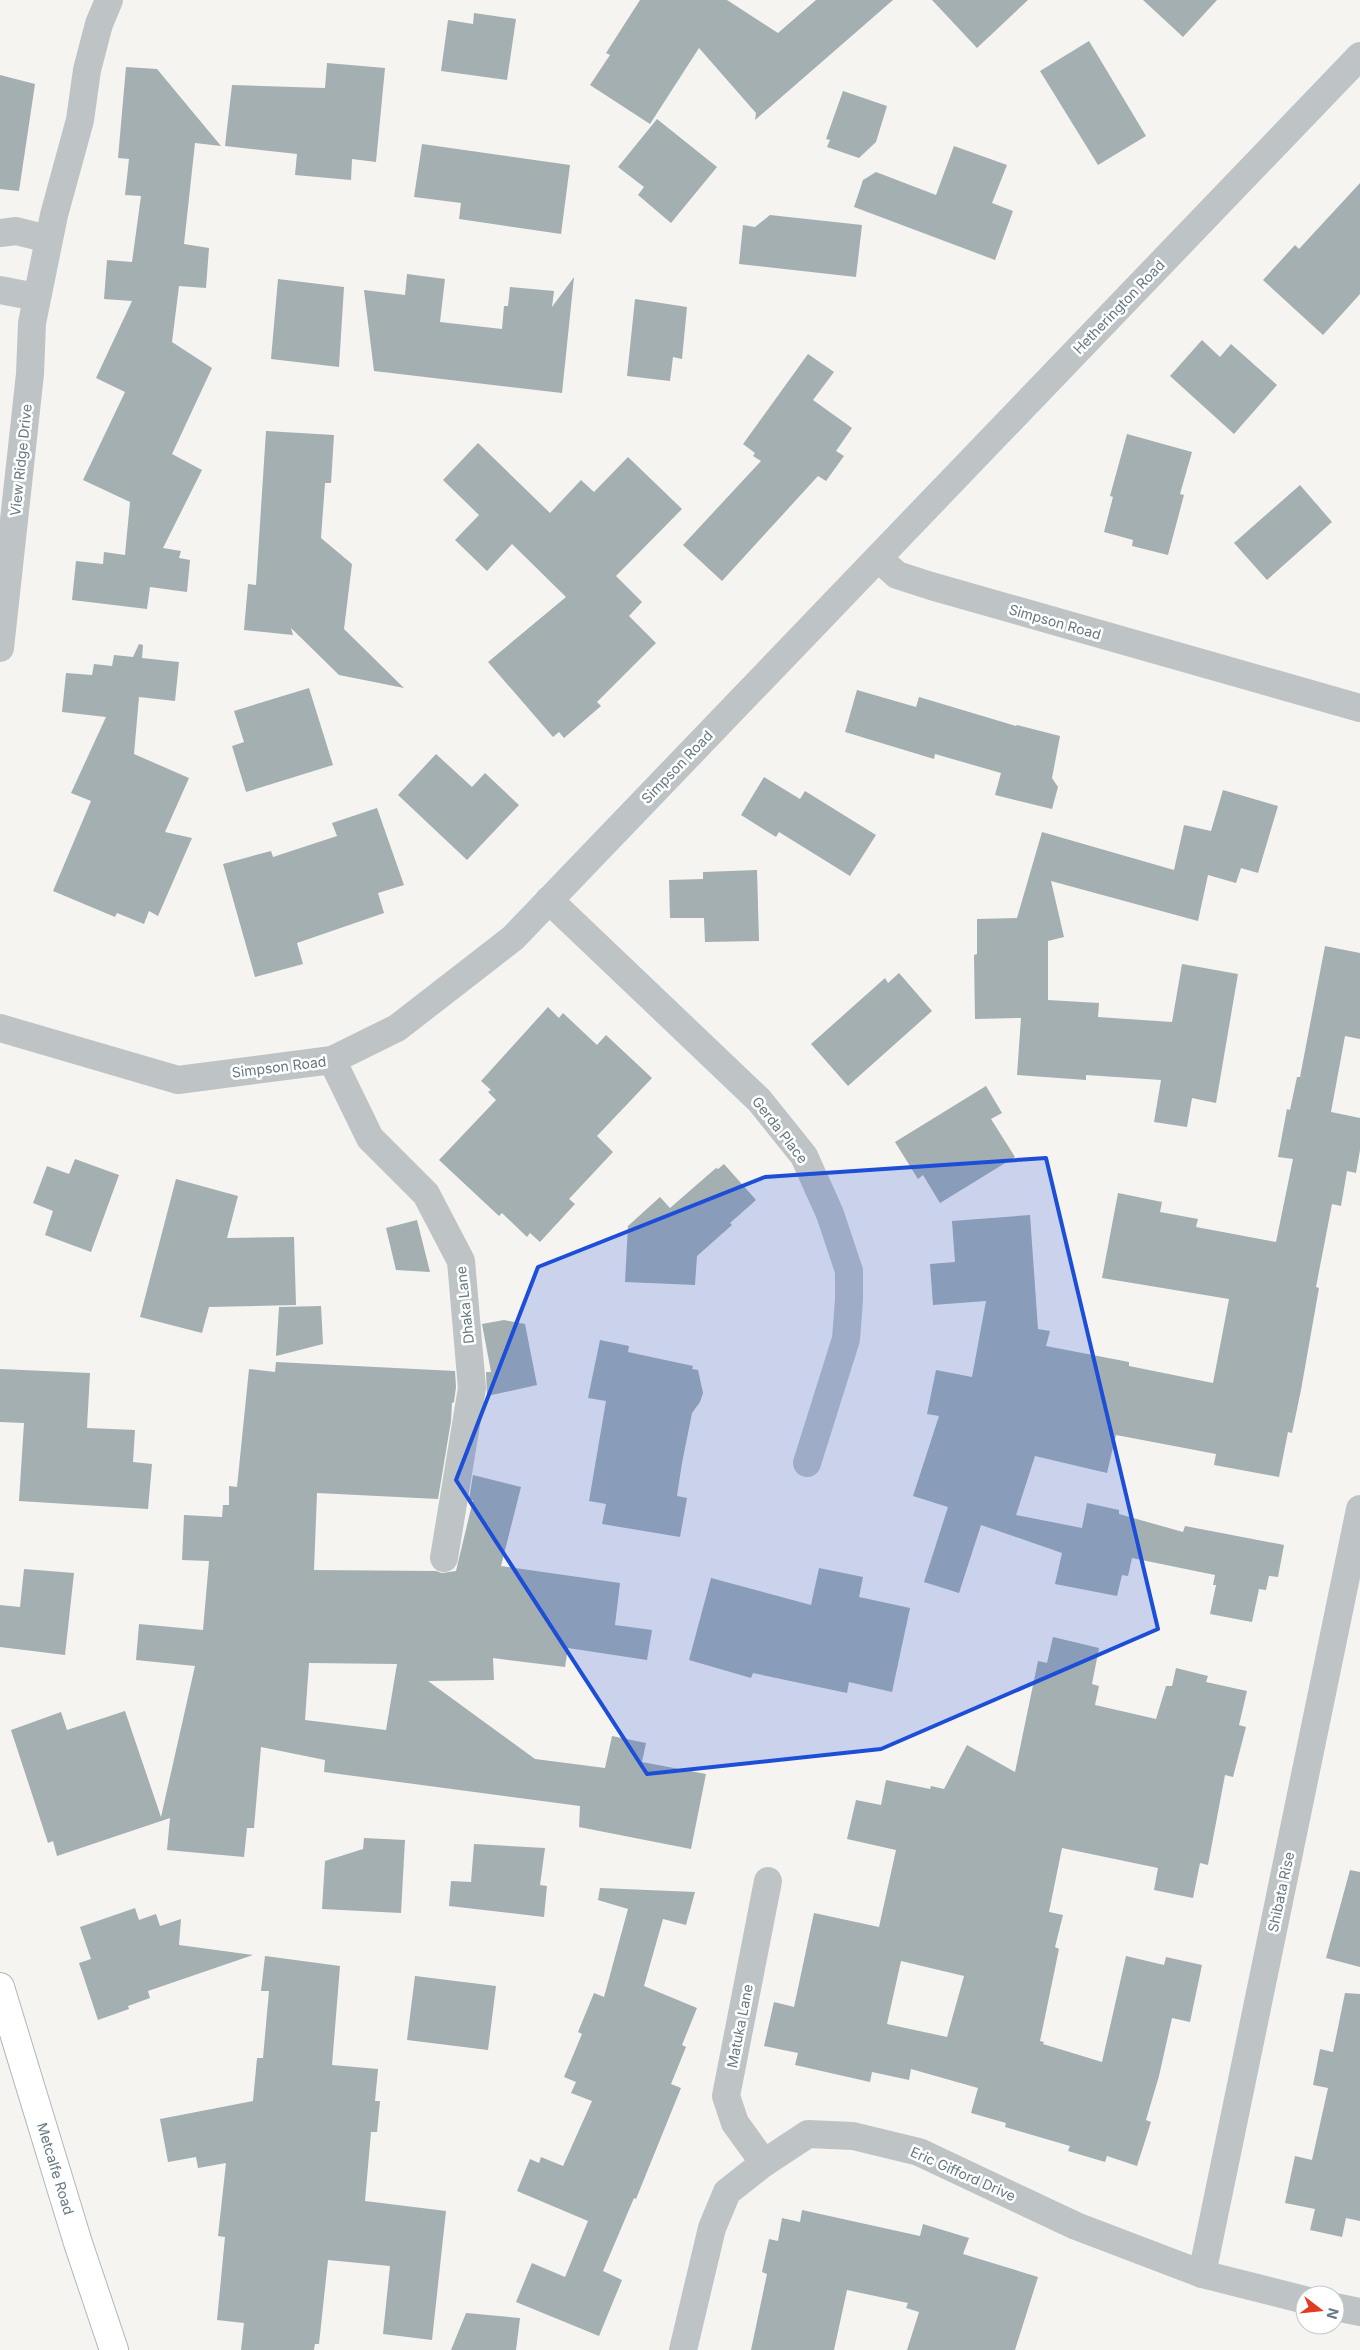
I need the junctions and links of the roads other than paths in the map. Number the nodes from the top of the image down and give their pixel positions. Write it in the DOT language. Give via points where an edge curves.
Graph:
graph roads {
  1 [pos="109,0"];
  2 [pos="1360,56"];
  3 [pos="0,234"];
  4 [pos="48,239"];
  5 [pos="39,285"];
  6 [pos="0,290"];
  7 [pos="878,558"];
  8 [pos="0,648"];
  9 [pos="1360,708"];
  10 [pos="549,900"];
  11 [pos="0,1028"];
  12 [pos="332,1060"];
  13 [pos="807,1463"];
  14 [pos="1360,1509"];
  15 [pos="444,1558"];
  16 [pos="768,1881"];
  17 [pos="0,1987"];
  18 [pos="764,2163"];
  19 [pos="1202,2274"];
  20 [pos="1295,2297"];
  21 [pos="1345,2309"];
  22 [pos="1360,2312"];
  23 [pos="114,2350"];
  24 [pos="683,2350"];
  1 -- 4 [label="street, View Ridge Drive" via="87,70 80,120"];
  2 -- 7 [label="street, Hetherington Road"];
  3 -- 4 [label="street" via="16,231"];
  4 -- 5 [label="street, View Ridge Drive"];
  5 -- 6 [label="street"];
  5 -- 8 [label="street, View Ridge Drive" via="32,323 30,374"];
  7 -- 9 [label="street, Simpson Road" via="897,575 932,586"];
  7 -- 10 [label="street, Simpson Road"];
  10 -- 12 [label="street, Simpson Road" via="513,938 397,1028"];
  10 -- 13 [label="street, Gerda Place" via="758,1100 804,1156 830,1214 849,1271 846,1339"];
  11 -- 12 [label="street, Simpson Road" via="178,1080"];
  12 -- 15 [label="street, Dhaka Lane" via="370,1138 426,1194 461,1261 472,1388"];
  14 -- 19 [label="street, Shibata Rise"];
  16 -- 18 [label="street, Matuka Lane" via="726,2096 736,2123"];
  17 -- 23 [label="street, Metcalfe Road" via="83,2261"];
  18 -- 19 [label="street, Eric Gifford Drive" via="808,2134 853,2136 919,2152 1076,2226"];
  18 -- 24 [label="street, Eric Gifford Drive" via="727,2192 712,2228"];
  19 -- 20 [label="street, Eric Gifford Drive"];
  21 -- 22 [label="street"];
}
